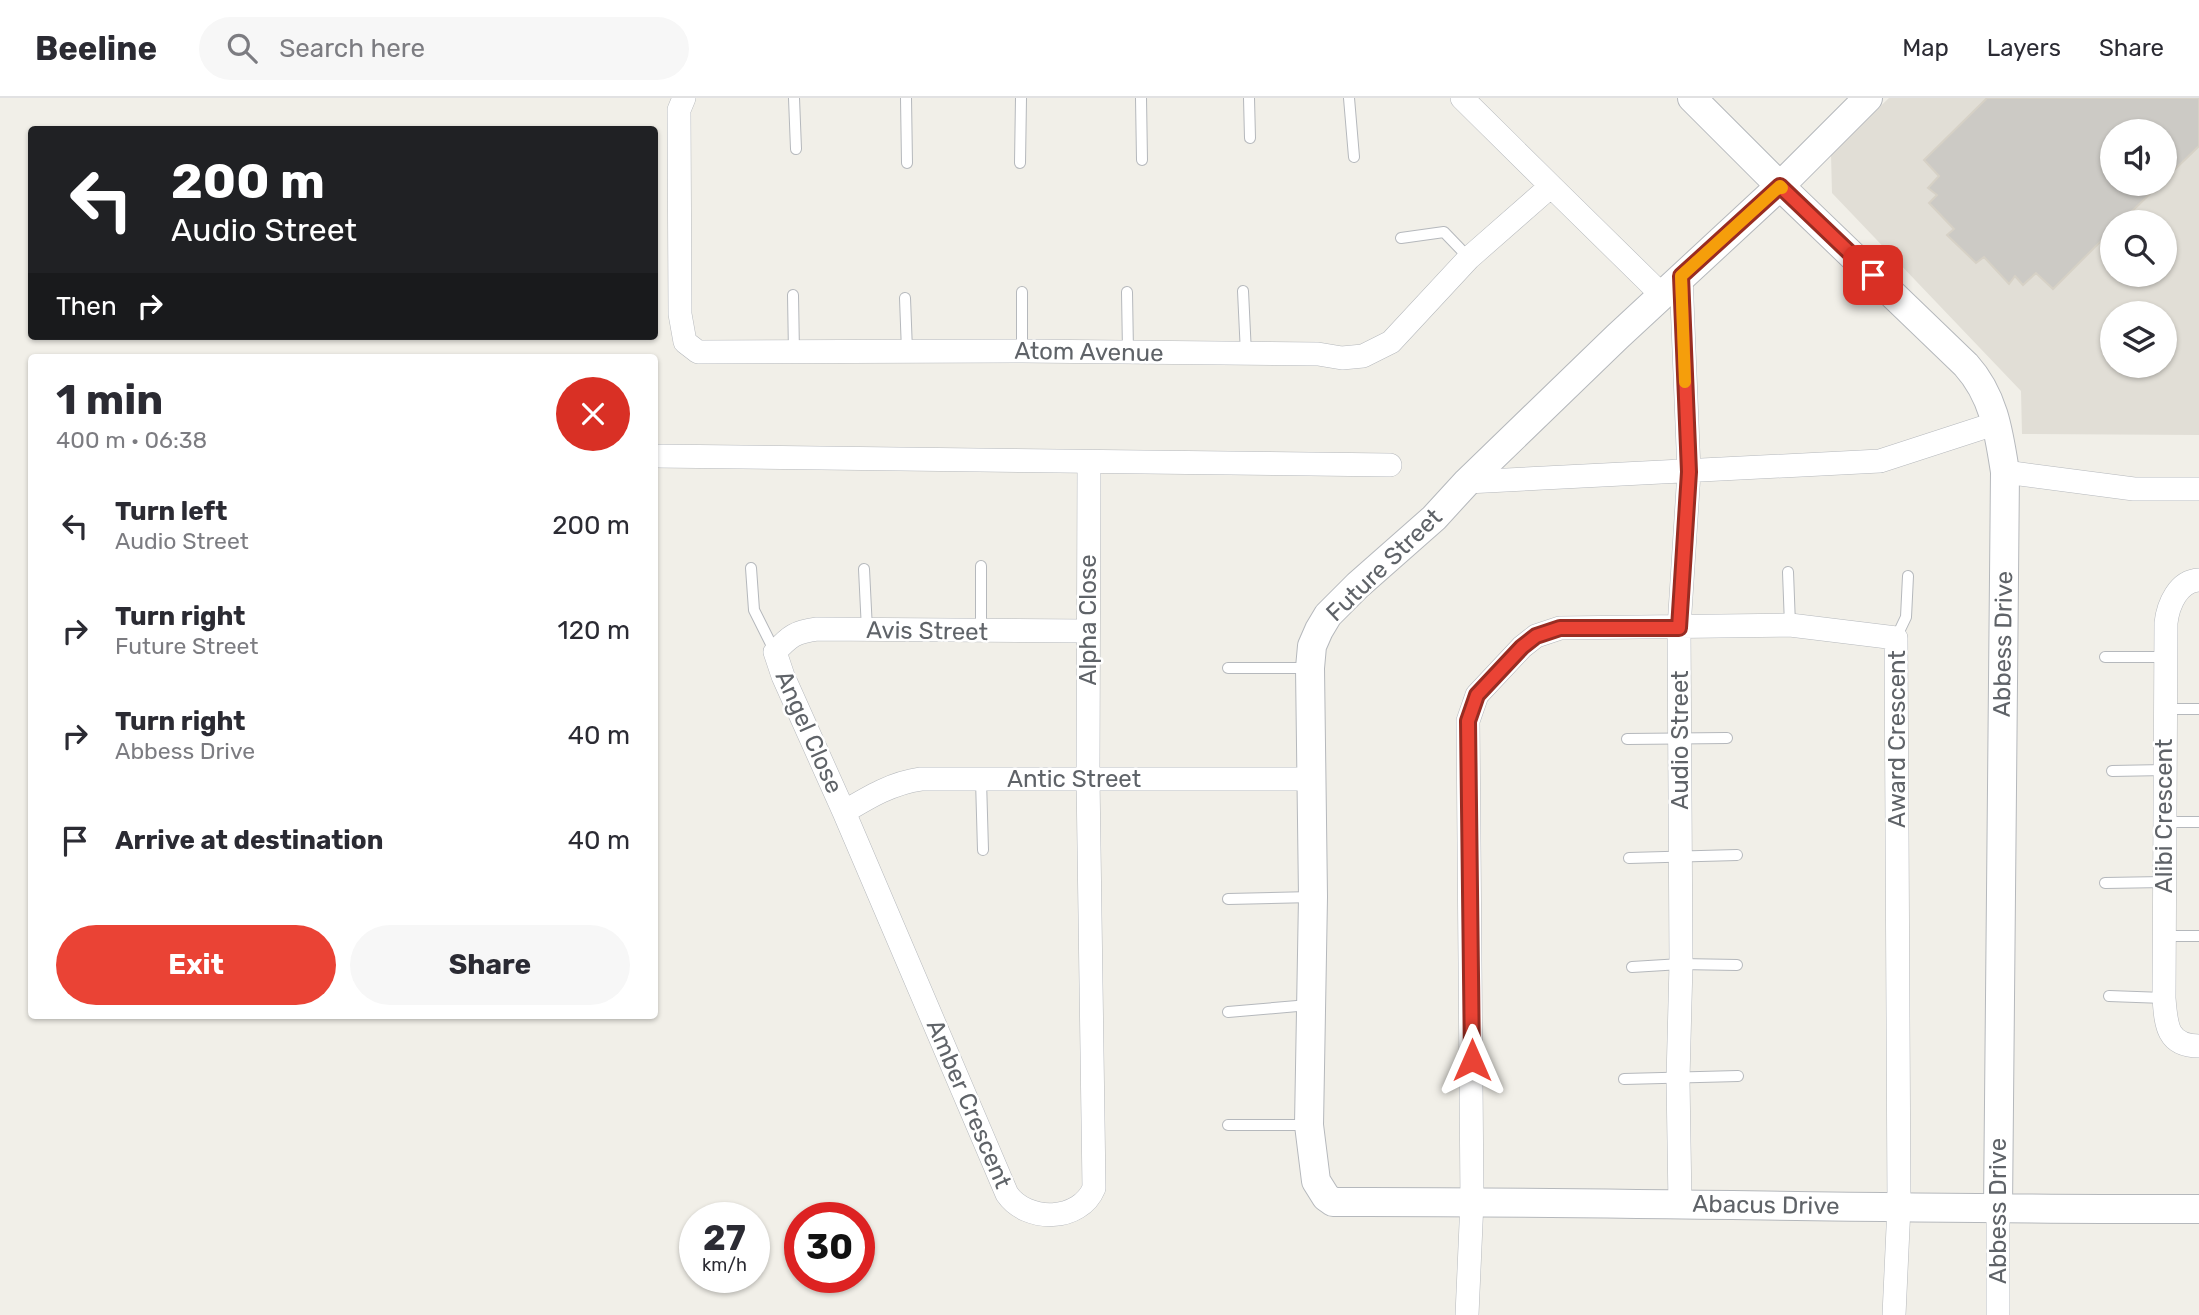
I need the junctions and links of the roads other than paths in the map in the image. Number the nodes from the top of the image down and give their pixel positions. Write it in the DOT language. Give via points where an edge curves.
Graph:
graph roads {
  1 [pos="684,98"];
  2 [pos="794,98"];
  3 [pos="906,98"];
  4 [pos="1021,98"];
  5 [pos="1141,98"];
  6 [pos="1249,98"];
  7 [pos="1349,98"];
  8 [pos="1462,98"];
  9 [pos="1692,98"];
  10 [pos="1868,98"];
  11 [pos="1250,138"];
  12 [pos="796,149"];
  13 [pos="1354,157"];
  14 [pos="1142,160"];
  15 [pos="907,163"];
  16 [pos="1020,163"];
  17 [pos="1551,186"];
  18 [pos="1780,186"];
  19 [pos="1401,238"];
  20 [pos="1469,258"];
  21 [pos="1671,285"];
  22 [pos="1243,291"];
  23 [pos="1022,292"];
  24 [pos="1127,292"];
  25 [pos="793,295"];
  26 [pos="905,298"];
  27 [pos="907,351"];
  28 [pos="1022,351"];
  29 [pos="1128,352"];
  30 [pos="794,353"];
  31 [pos="1246,354"];
  32 [pos="1997,423"];
  33 [pos="658,456"];
  34 [pos="1089,462"];
  35 [pos="1390,465"];
  36 [pos="1689,472"];
  37 [pos="2005,472"];
  38 [pos="1467,482"];
  39 [pos="2199,489"];
  40 [pos="981,566"];
  41 [pos="751,568"];
  42 [pos="864,569"];
  43 [pos="1788,572"];
  44 [pos="1908,576"];
  45 [pos="2199,580"];
  46 [pos="1790,625"];
  47 [pos="1679,628"];
  48 [pos="867,630"];
  49 [pos="1087,631"];
  50 [pos="981,632"];
  51 [pos="1896,638"];
  52 [pos="775,652"];
  53 [pos="2105,657"];
  54 [pos="2164,657"];
  55 [pos="1228,668"];
  56 [pos="1310,668"];
  57 [pos="2165,709"];
  58 [pos="2199,709"];
  59 [pos="1727,738"];
  60 [pos="1627,739"];
  61 [pos="1680,740"];
  62 [pos="2165,770"];
  63 [pos="2112,771"];
  64 [pos="1088,778"];
  65 [pos="1312,779"];
  66 [pos="981,780"];
  67 [pos="844,812"];
  68 [pos="2165,822"];
  69 [pos="2199,822"];
  70 [pos="983,850"];
  71 [pos="1737,855"];
  72 [pos="1681,857"];
  73 [pos="1629,858"];
  74 [pos="2164,882"];
  75 [pos="2105,883"];
  76 [pos="1313,897"];
  77 [pos="1228,899"];
  78 [pos="2164,936"];
  79 [pos="2199,936"];
  80 [pos="1681,964"];
  81 [pos="1737,965"];
  82 [pos="1632,967"];
  83 [pos="2109,996"];
  84 [pos="2164,998"];
  85 [pos="1310,1005"];
  86 [pos="1228,1012"];
  87 [pos="2199,1046"];
  88 [pos="1738,1076"];
  89 [pos="1624,1079"];
  90 [pos="1678,1079"];
  91 [pos="1228,1125"];
  92 [pos="1309,1125"];
  93 [pos="1472,1201"];
  94 [pos="1333,1202"];
  95 [pos="1680,1204"];
  96 [pos="1899,1206"];
  97 [pos="1997,1209"];
  98 [pos="2199,1209"];
  99 [pos="1467,1315"];
  100 [pos="1894,1315"];
  101 [pos="1998,1315"];
  1 -- 30 [label="street, Atom Avenue" via="679,110 682,337 698,352"];
  2 -- 12 [label="lane"];
  3 -- 15 [label="lane"];
  4 -- 16 [label="lane"];
  5 -- 14 [label="lane"];
  6 -- 11 [label="lane"];
  7 -- 13 [label="lane"];
  8 -- 17 [label="street"];
  9 -- 18 [label="street, Abbess Drive"];
  10 -- 18 [label="street, Future Street"];
  17 -- 20 [label="street, Atom Avenue"];
  17 -- 21 [label="street"];
  18 -- 21 [label="street, Future Street"];
  18 -- 32 [label="street, Abbess Drive" via="1966,365 1984,388"];
  19 -- 20 [label="lane" via="1444,232"];
  20 -- 31 [label="street, Atom Avenue" via="1391,342 1376,351 1342,358"];
  21 -- 36 [label="street, Audio Street"];
  21 -- 38 [label="street, Future Street"];
  22 -- 31 [label="lane"];
  23 -- 28 [label="lane"];
  24 -- 29 [label="lane"];
  25 -- 30 [label="lane"];
  26 -- 27 [label="lane"];
  27 -- 28 [label="street, Atom Avenue"];
  27 -- 30 [label="street, Atom Avenue"];
  28 -- 29 [label="street, Atom Avenue"];
  29 -- 31 [label="street, Atom Avenue"];
  32 -- 36 [label="street" via="1880,461"];
  32 -- 37 [label="street, Abbess Drive"];
  33 -- 34 [label="street"];
  34 -- 35 [label="street"];
  34 -- 49 [label="street, Alpha Close"];
  36 -- 38 [label="street"];
  36 -- 47 [label="street, Audio Street"];
  37 -- 39 [label="street" via="2134,489"];
  37 -- 97 [label="street, Abbess Drive"];
  38 -- 56 [label="street, Future Street" via="1328,615 1312,646"];
  40 -- 50 [label="lane"];
  41 -- 52 [label="lane" via="754,610"];
  42 -- 48 [label="lane"];
  43 -- 46 [label="lane"];
  44 -- 51 [label="lane" via="1906,617"];
  45 -- 54 [label="street, Alibi Crescent" via="2181,588 2168,610"];
  46 -- 47 [label="street, Award Crescent"];
  46 -- 51 [label="street, Award Crescent"];
  47 -- 61 [label="street, Audio Street"];
  47 -- 93 [label="street, Award Crescent" via="1560,628 1542,633 1499,671 1472,707 1468,791"];
  48 -- 50 [label="street, Avis Street"];
  48 -- 52 [label="street, Avis Street" via="800,631"];
  49 -- 50 [label="street, Avis Street"];
  49 -- 64 [label="street, Alpha Close"];
  51 -- 96 [label="street, Award Crescent"];
  52 -- 67 [label="street, Angel Close"];
  53 -- 54 [label="lane"];
  54 -- 57 [label="street, Alibi Crescent"];
  55 -- 56 [label="lane"];
  56 -- 65 [label="street, Future Street"];
  57 -- 58 [label="lane"];
  57 -- 62 [label="street, Alibi Crescent"];
  59 -- 61 [label="lane"];
  60 -- 61 [label="lane"];
  61 -- 72 [label="street, Audio Street"];
  62 -- 63 [label="lane"];
  62 -- 68 [label="street, Alibi Crescent"];
  64 -- 65 [label="street, Antic Street"];
  64 -- 66 [label="street, Antic Street"];
  64 -- 67 [label="street, Amber Crescent" via="1094,1188 1079,1208 1052,1214 1028,1211 1007,1194"];
  65 -- 76 [label="street, Future Street"];
  66 -- 67 [label="street, Antic Street" via="903,782"];
  66 -- 70 [label="lane"];
  68 -- 69 [label="lane"];
  68 -- 74 [label="street, Alibi Crescent"];
  71 -- 72 [label="lane"];
  72 -- 73 [label="lane"];
  72 -- 80 [label="street, Audio Street"];
  74 -- 75 [label="lane"];
  74 -- 78 [label="street, Alibi Crescent"];
  76 -- 77 [label="lane"];
  76 -- 85 [label="street, Future Street"];
  78 -- 79 [label="lane"];
  78 -- 84 [label="street, Alibi Crescent"];
  80 -- 81 [label="lane"];
  80 -- 82 [label="lane"];
  80 -- 90 [label="street, Audio Street"];
  83 -- 84 [label="lane"];
  84 -- 87 [label="street, Alibi Crescent" via="2171,1034 2183,1045"];
  85 -- 86 [label="lane"];
  85 -- 92 [label="street, Future Street"];
  88 -- 90 [label="lane"];
  89 -- 90 [label="lane"];
  90 -- 95 [label="street, Audio Street"];
  91 -- 92 [label="lane"];
  92 -- 94 [label="street, Future Street" via="1316,1181"];
  93 -- 94 [label="street, Abacus Drive"];
  93 -- 95 [label="street, Abacus Drive"];
  93 -- 99 [label="street, Award Crescent"];
  95 -- 96 [label="street, Abacus Drive"];
  96 -- 97 [label="street, Abacus Drive"];
  96 -- 100 [label="street, Award Crescent"];
  97 -- 98 [label="street, Abacus Drive"];
  97 -- 101 [label="street, Abbess Drive"];
}
